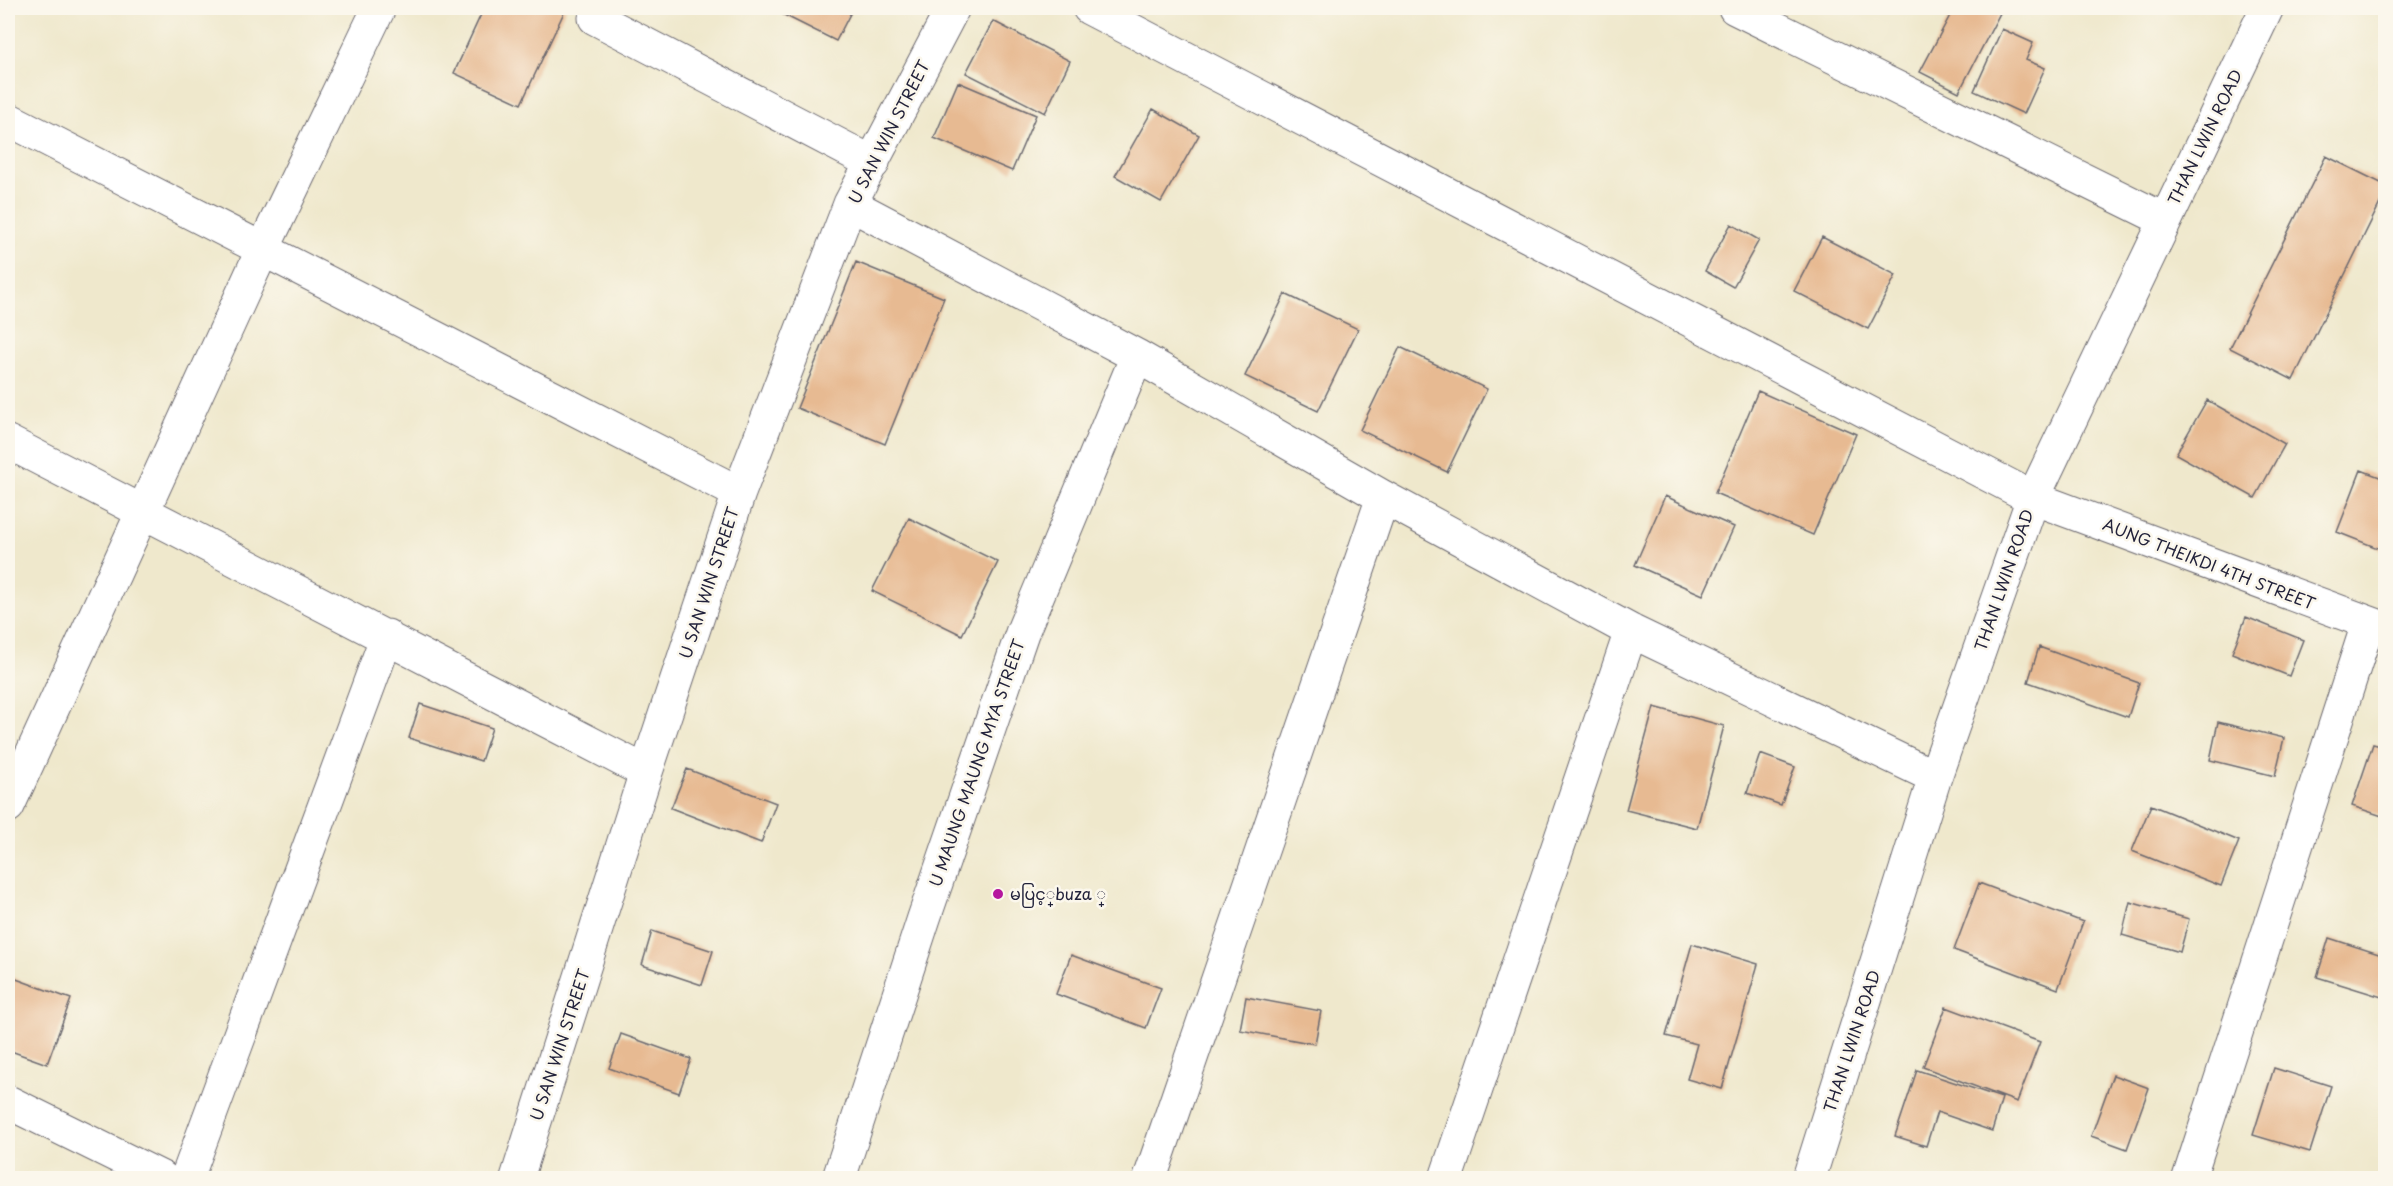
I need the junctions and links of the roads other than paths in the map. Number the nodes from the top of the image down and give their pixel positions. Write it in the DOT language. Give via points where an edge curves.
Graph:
graph roads {
  1 [pos="379,8"];
  2 [pos="953,8"];
  3 [pos="1089,8"];
  4 [pos="1735,8"];
  5 [pos="2267,8"];
  6 [pos="595,18"];
  7 [pos="8,119"];
  8 [pos="873,163"];
  9 [pos="850,204"];
  10 [pos="2165,220"];
  11 [pos="262,250"];
  12 [pos="1137,356"];
  13 [pos="8,442"];
  14 [pos="739,493"];
  15 [pos="1383,497"];
  16 [pos="2033,498"];
  17 [pos="143,510"];
  18 [pos="2377,627"];
  19 [pos="1631,631"];
  20 [pos="387,636"];
  21 [pos="646,772"];
  22 [pos="1935,777"];
  23 [pos="11,786"];
  24 [pos="8,1102"];
  25 [pos="162,1179"];
  26 [pos="187,1179"];
  27 [pos="517,1179"];
  28 [pos="839,1179"];
  29 [pos="1150,1179"];
  30 [pos="1446,1179"];
  31 [pos="1809,1179"];
  32 [pos="2189,1179"];
  1 -- 11 [label="street"];
  2 -- 8 [label="street, U SAN WIN STREET"];
  3 -- 16 [label="street, AUNG THEIKDI 4TH STREET"];
  4 -- 10 [label="street"];
  5 -- 10 [label="street, THAN LWIN ROAD"];
  6 -- 8 [label="street"];
  7 -- 11 [label="street"];
  8 -- 9 [label="street, U SAN WIN STREET"];
  9 -- 12 [label="street"];
  9 -- 14 [label="street, U SAN WIN STREET"];
  10 -- 16 [label="street, THAN LWIN ROAD"];
  11 -- 14 [label="street"];
  11 -- 17 [label="street"];
  12 -- 15 [label="street"];
  12 -- 28 [label="street, U MAUNG MAUNG MYA STREET" via="1022,633"];
  13 -- 17 [label="street"];
  14 -- 21 [label="street, U SAN WIN STREET"];
  15 -- 19 [label="street"];
  15 -- 29 [label="street"];
  16 -- 18 [label="street, AUNG THEIKDI 4TH STREET"];
  16 -- 22 [label="street, THAN LWIN ROAD"];
  17 -- 20 [label="street"];
  17 -- 23 [label="street"];
  18 -- 32 [label="street"];
  19 -- 22 [label="street"];
  19 -- 30 [label="street"];
  20 -- 21 [label="street"];
  20 -- 26 [label="street"];
  21 -- 27 [label="street, U SAN WIN STREET"];
  22 -- 31 [label="street, THAN LWIN ROAD"];
  24 -- 25 [label="street"];
}
